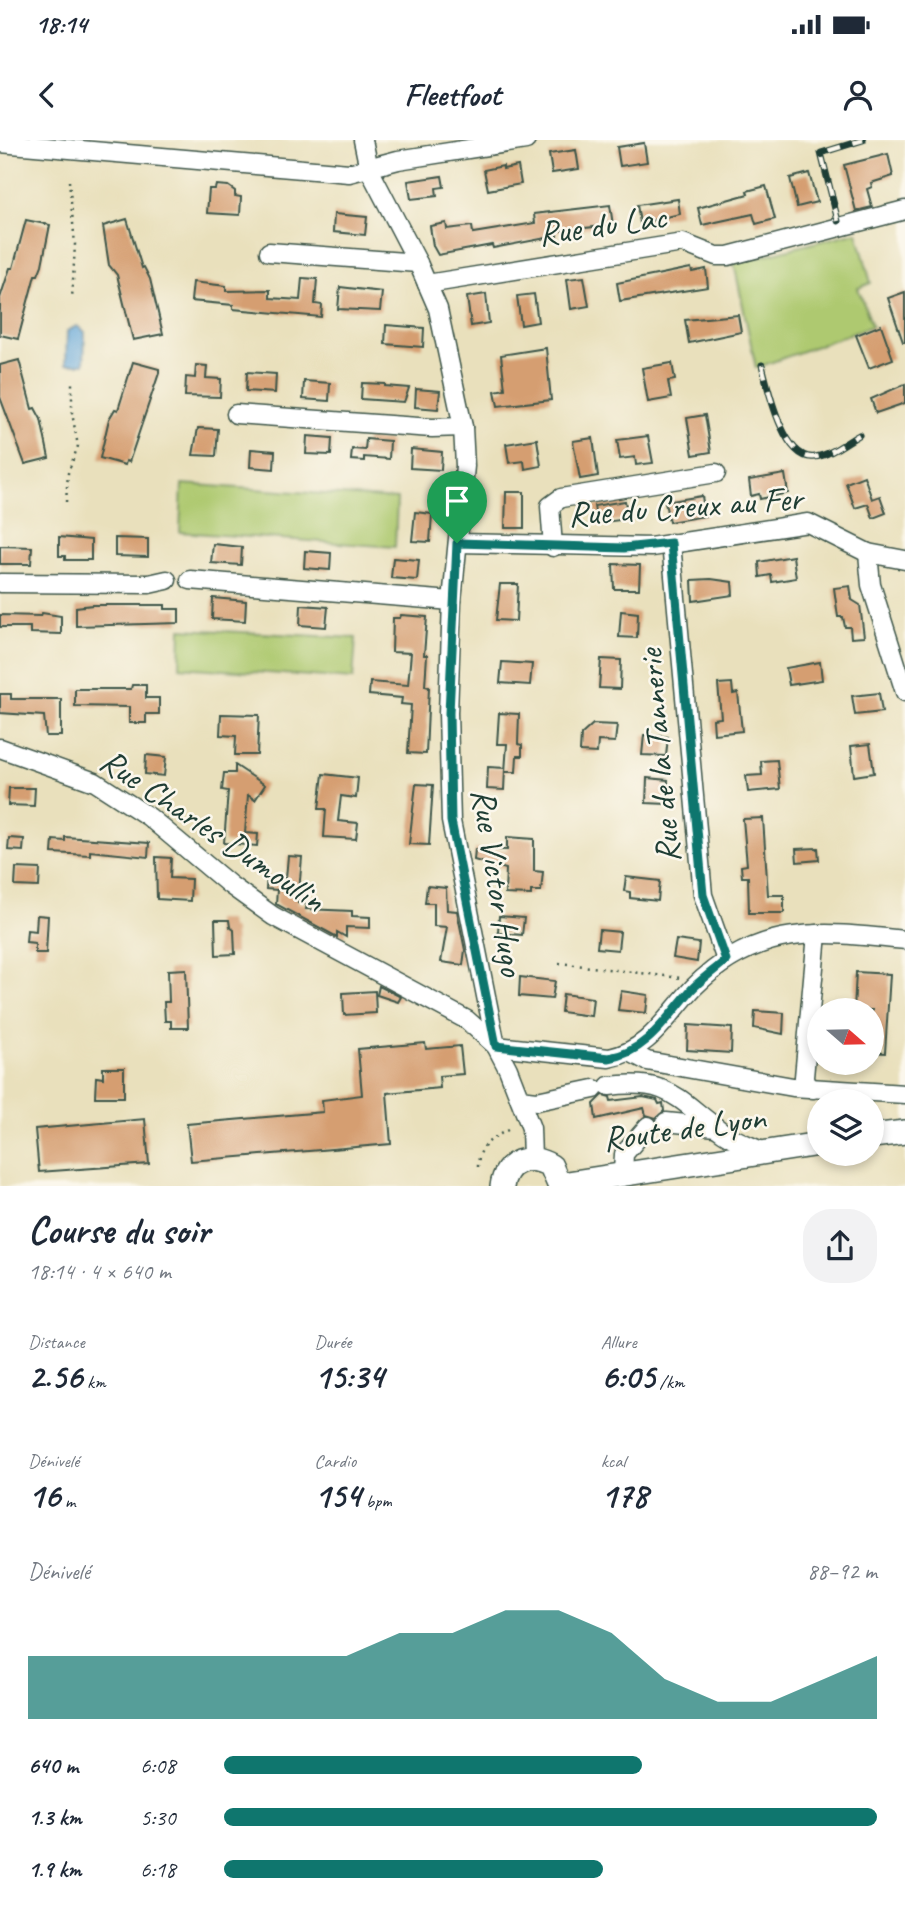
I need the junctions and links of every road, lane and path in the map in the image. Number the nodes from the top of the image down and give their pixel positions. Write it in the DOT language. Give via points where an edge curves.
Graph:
graph roads {
  1 [pos="363,140"];
  2 [pos="526,140"];
  3 [pos="0,143"];
  4 [pos="369,169"];
  5 [pos="69,181"];
  6 [pos="905,210"];
  7 [pos="269,252"];
  8 [pos="418,263"];
  9 [pos="427,284"];
  10 [pos="72,299"];
  11 [pos="72,379"];
  12 [pos="236,414"];
  13 [pos="463,427"];
  14 [pos="716,473"];
  15 [pos="66,502"];
  16 [pos="457,543"];
  17 [pos="671,543"];
  18 [pos="553,547"];
  19 [pos="868,553"];
  20 [pos="905,560"];
  21 [pos="167,580"];
  22 [pos="190,580"];
  23 [pos="0,583"];
  24 [pos="452,601"];
  25 [pos="889,647"];
  26 [pos="905,656"];
  27 [pos="905,692"];
  28 [pos="0,748"];
  29 [pos="817,934"];
  30 [pos="905,940"];
  31 [pos="726,960"];
  32 [pos="559,963"];
  33 [pos="695,987"];
  34 [pos="496,1046"];
  35 [pos="630,1052"];
  36 [pos="813,1089"];
  37 [pos="884,1093"];
  38 [pos="905,1094"];
  39 [pos="520,1099"];
  40 [pos="528,1120"];
  41 [pos="716,1127"];
  42 [pos="905,1132"];
  43 [pos="884,1135"];
  44 [pos="807,1146"];
  45 [pos="764,1152"];
  46 [pos="532,1158"];
  47 [pos="478,1167"];
  48 [pos="623,1172"];
  49 [pos="560,1185"];
  50 [pos="502,1186"];
  1 -- 4 [label="street, Rue Victor Hugo"];
  2 -- 4 [label="street" via="398,160"];
  3 -- 4 [label="street" via="349,173"];
  4 -- 8 [label="street, Rue Victor Hugo"];
  5 -- 10 [label="path" via="75,244"];
  6 -- 9 [label="street, Rue du Lac" via="728,256 716,256 692,244 672,244"];
  7 -- 8 [label="street"];
  8 -- 9 [label="street, Rue Victor Hugo"];
  9 -- 13 [label="street, Rue Victor Hugo" via="438,309"];
  11 -- 15 [label="path" via="78,446 68,473"];
  12 -- 13 [label="street"];
  13 -- 16 [label="street, Rue Victor Hugo" via="465,466"];
  14 -- 18 [label="street" via="561,498 551,506"];
  16 -- 18 [label="street, Rue du Creux au Fer"];
  16 -- 24 [label="street, Rue Victor Hugo"];
  17 -- 18 [label="street, Rue du Creux au Fer"];
  17 -- 19 [label="street, Rue du Creux au Fer" via="808,523"];
  17 -- 31 [label="street, Rue de la Tannerie" via="703,895"];
  19 -- 20 [label="street, Rue du Creux au Fer"];
  19 -- 25 [label="street" via="871,585"];
  21 -- 23 [label="street" via="149,584"];
  22 -- 24 [label="street"];
  24 -- 34 [label="street, Rue Victor Hugo" via="451,821"];
  25 -- 26 [label="street"];
  25 -- 27 [label="street"];
  28 -- 34 [label="street, Rue Charles Dumoullin" via="95,782 149,817 273,916 459,1014"];
  29 -- 30 [label="street"];
  29 -- 31 [label="street" via="777,936"];
  29 -- 36 [label="street" via="804,1077"];
  31 -- 33 [label="street"];
  32 -- 33 [label="path" via="677,975"];
  33 -- 35 [label="street" via="652,1036"];
  34 -- 35 [label="street" via="609,1058"];
  34 -- 39 [label="street, Rue Charles Dumoullin"];
  35 -- 36 [label="street" via="647,1060"];
  37 -- 38 [label="street"];
  39 -- 40 [label="street, Rue Charles Dumoullin"];
  39 -- 41 [label="street" via="537,1101 639,1082 663,1088"];
  40 -- 46 [label="street, Rue Charles Dumoullin"];
  40 -- 47 [label="path" via="487,1141"];
  41 -- 45 [label="street"];
  41 -- 48 [label="street" via="657,1124 624,1154"];
  42 -- 43 [label="main road"];
  44 -- 45 [label="main road, Route de Lyon"];
  45 -- 48 [label="main road, Route de Lyon"];
  46 -- 49 [label="main road" via="551,1166"];
  46 -- 50 [label="main road" via="514,1164"];
  48 -- 49 [label="main road, Route de Lyon"];
}
